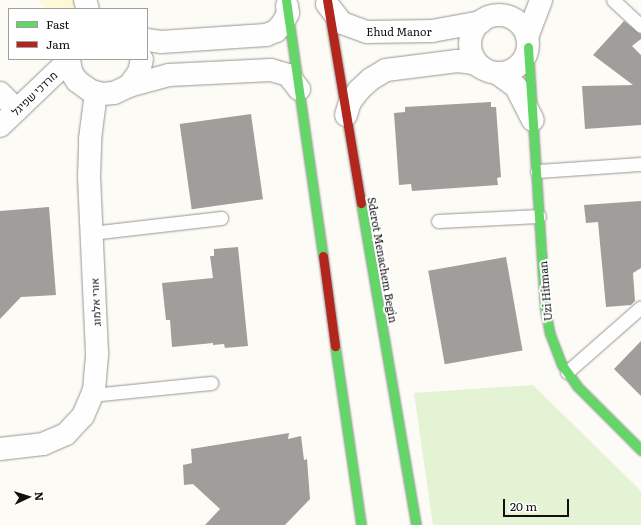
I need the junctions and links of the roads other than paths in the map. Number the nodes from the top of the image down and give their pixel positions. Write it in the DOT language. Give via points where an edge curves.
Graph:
graph roads {
  1 [pos="529,0"];
  2 [pos="541,0"];
  3 [pos="613,0"];
  4 [pos="327,2"];
  5 [pos="286,3"];
  6 [pos="487,19"];
  7 [pos="641,26"];
  8 [pos="148,40"];
  9 [pos="528,42"];
  10 [pos="69,60"];
  11 [pos="142,60"];
  12 [pos="490,71"];
  13 [pos="129,86"];
  14 [pos="299,89"];
  15 [pos="0,93"];
  16 [pos="96,93"];
  17 [pos="17,110"];
  18 [pos="346,115"];
  19 [pos="534,123"];
  20 [pos="0,126"];
  21 [pos="641,164"];
  22 [pos="537,171"];
  23 [pos="540,216"];
  24 [pos="221,218"];
  25 [pos="438,222"];
  26 [pos="91,233"];
  27 [pos="641,307"];
  28 [pos="567,372"];
  29 [pos="211,383"];
  30 [pos="92,395"];
  31 [pos="0,449"];
  32 [pos="641,450"];
  33 [pos="361,525"];
  34 [pos="416,525"];
  1 -- 6 [label="street, Ehud Manor"];
  2 -- 9 [label="street"];
  3 -- 7 [label="lane"];
  4 -- 6 [label="street, Ehud Manor" via="342,23 367,32 432,31"];
  4 -- 18 [label="street, Sderot Menachem Begin"];
  5 -- 8 [label="street" via="288,13 280,27 266,36 161,42"];
  5 -- 14 [label="street"];
  6 -- 9 [label="street" via="502,15 515,19 521,25"];
  6 -- 12 [label="street" via="473,32 470,46 474,59"];
  9 -- 12 [label="street" via="524,60 518,66 506,72"];
  9 -- 19 [label="street, Uzi Hitman"];
  10 -- 16 [label="street" via="78,81"];
  10 -- 17 [label="street, מרדכי שפיגל"];
  11 -- 13 [label="street" via="139,72"];
  12 -- 18 [label="street" via="473,63 457,61 386,70 359,90"];
  12 -- 19 [label="street, Uzi Hitman" via="516,87"];
  13 -- 14 [label="street" via="169,75 271,70 288,75"];
  13 -- 16 [label="street" via="114,94"];
  14 -- 33 [label="street"];
  15 -- 17 [label="street"];
  16 -- 26 [label="street, אורי אלמוג" via="89,149"];
  17 -- 20 [label="street, מרדכי שפיגל"];
  18 -- 34 [label="street, Sderot Menachem Begin"];
  19 -- 22 [label="street, Uzi Hitman"];
  21 -- 22 [label="lane"];
  22 -- 23 [label="street, Uzi Hitman"];
  23 -- 25 [label="lane"];
  23 -- 28 [label="street, Uzi Hitman" via="546,317 555,350"];
  24 -- 26 [label="lane"];
  26 -- 30 [label="street, אורי אלמוג" via="97,353"];
  27 -- 28 [label="lane"];
  28 -- 32 [label="street, Uzi Hitman" via="577,386"];
  29 -- 30 [label="lane"];
  30 -- 31 [label="street, אורי אלמוג" via="83,416 66,434 43,444"];
}
